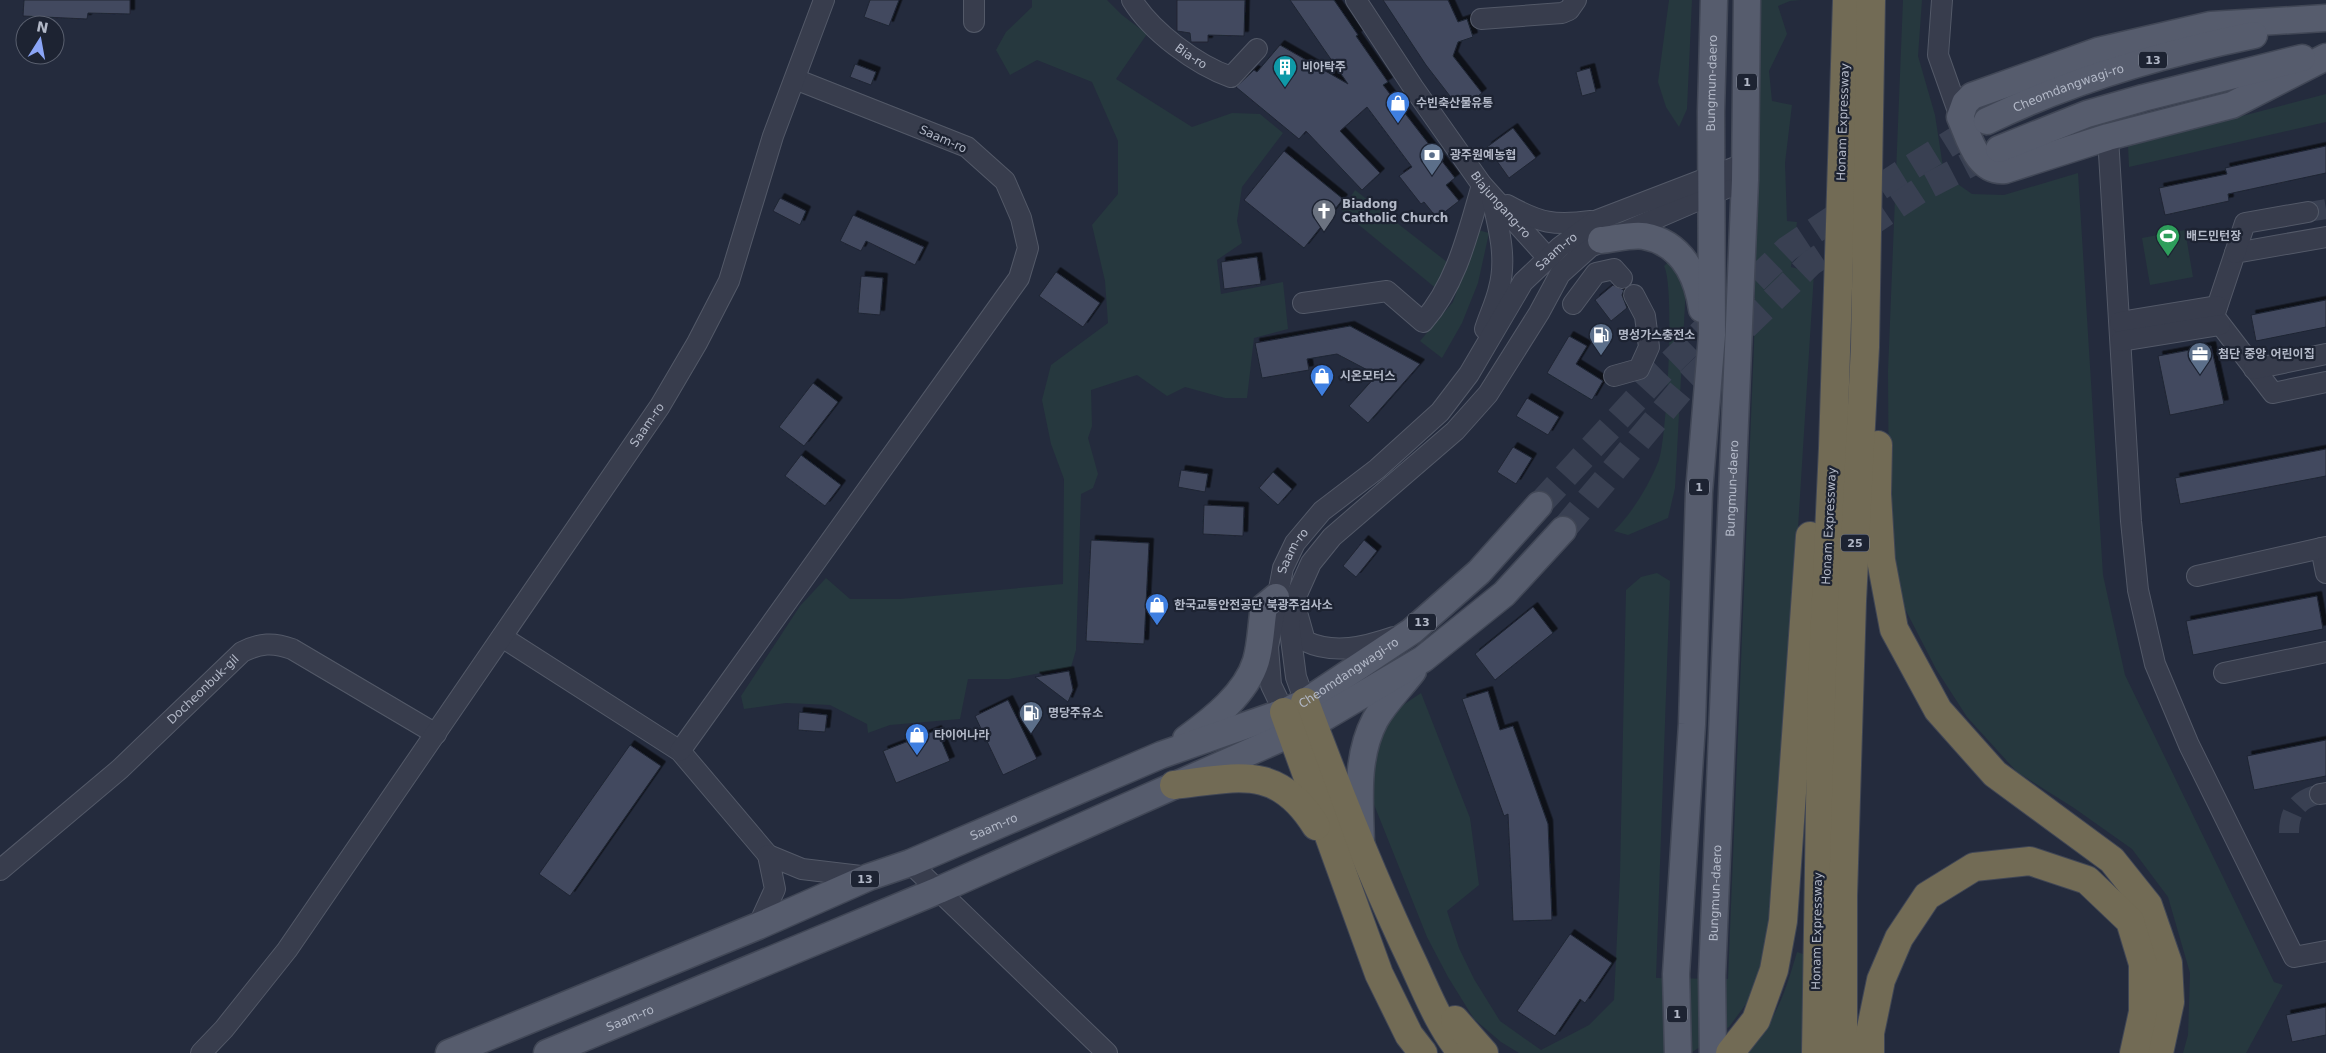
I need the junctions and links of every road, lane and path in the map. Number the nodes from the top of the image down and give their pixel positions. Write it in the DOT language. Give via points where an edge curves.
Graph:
graph roads {
  1 [pos="824,0"];
  2 [pos="974,0"];
  3 [pos="1132,0"];
  4 [pos="1356,0"];
  5 [pos="1576,0"];
  6 [pos="1714,0"];
  7 [pos="1747,0"];
  8 [pos="1847,0"];
  9 [pos="1871,0"];
  10 [pos="1942,0"];
  11 [pos="1481,19"];
  12 [pos="2326,19"];
  13 [pos="974,22"];
  14 [pos="1858,34"];
  15 [pos="1257,49"];
  16 [pos="2326,52"];
  17 [pos="2326,57"];
  18 [pos="795,79"];
  19 [pos="1960,117"];
  20 [pos="1986,120"];
  21 [pos="2108,137"];
  22 [pos="1999,149"];
  23 [pos="1745,171"];
  24 [pos="1711,185"];
  25 [pos="1486,190"];
  26 [pos="2308,212"];
  27 [pos="1598,231"];
  28 [pos="2326,237"];
  29 [pos="2235,253"];
  30 [pos="1548,258"];
  31 [pos="1622,278"];
  32 [pos="1634,295"];
  33 [pos="1303,302"];
  34 [pos="1573,304"];
  35 [pos="2219,316"];
  36 [pos="2121,332"];
  37 [pos="1712,335"];
  38 [pos="1865,347"];
  39 [pos="2326,354"];
  40 [pos="2254,369"];
  41 [pos="1469,374"];
  42 [pos="1614,376"];
  43 [pos="2326,382"];
  44 [pos="1833,448"];
  45 [pos="1539,505"];
  46 [pos="1563,530"];
  47 [pos="2324,548"];
  48 [pos="2326,573"];
  49 [pos="2197,576"];
  50 [pos="1285,599"];
  51 [pos="1412,631"];
  52 [pos="502,637"];
  53 [pos="2326,652"];
  54 [pos="1423,659"];
  55 [pos="2224,673"];
  56 [pos="1298,718"];
  57 [pos="436,734"];
  58 [pos="680,752"];
  59 [pos="1161,755"];
  60 [pos="1174,785"];
  61 [pos="1361,850"];
  62 [pos="768,855"];
  63 [pos="1335,858"];
  64 [pos="910,863"];
  65 [pos="0,870"];
  66 [pos="869,877"];
  67 [pos="939,890"];
  68 [pos="758,926"];
  69 [pos="2326,951"];
  70 [pos="1428,994"];
  71 [pos="555,1051"];
  72 [pos="201,1053"];
  73 [pos="449,1053"];
  74 [pos="1107,1053"];
  75 [pos="1423,1053"];
  76 [pos="1462,1053"];
  77 [pos="1484,1053"];
  78 [pos="1678,1053"];
  79 [pos="1713,1053"];
  80 [pos="1730,1053"];
  81 [pos="1816,1053"];
  82 [pos="1843,1053"];
  83 [pos="1870,1053"];
  84 [pos="2134,1053"];
  85 [pos="2159,1053"];
  1 -- 18 [label="street, Saam-ro"];
  2 -- 13 [label="street"];
  3 -- 15 [label="street, Bia-ro" via="1158,31 1212,70 1230,77"];
  4 -- 25 [label="street, Biajungang-ro"];
  5 -- 11 [label="street" via="1562,14"];
  6 -- 24 [label="main road, Bungmun-daero / 1"];
  7 -- 23 [label="main road, Bungmun-daero / 1"];
  8 -- 14 [label="highway, Honam Expressway / 25"];
  9 -- 14 [label="highway, Honam Expressway / 25"];
  10 -- 19 [label="street" via="1938,55"];
  12 -- 19 [label="main road" via="2211,25 2098,52 1972,96 1964,103"];
  12 -- 20 [label="main road, Cheomdangwagi-ro / 13" via="2228,40 2118,70 2068,85"];
  14 -- 38 [label="highway, Honam Expressway / 25"];
  14 -- 44 [label="highway, Honam Expressway / 25"];
  16 -- 22 [label="main road" via="2134,100 2087,114"];
  17 -- 21 [label="main road" via="2232,105"];
  18 -- 52 [label="street, Saam-ro" via="773,136 729,281 697,343 660,406"];
  18 -- 58 [label="street, Saam-ro" via="967,147 1005,181 1021,218 1028,248 1019,278"];
  19 -- 21 [label="main road" via="1980,160 2000,170"];
  21 -- 36 [label="street"];
  23 -- 24 [label="street, Saam-ro"];
  23 -- 79 [label="main road, Bungmun-daero / 1" via="1712,976"];
  24 -- 27 [label="street, Saam-ro"];
  24 -- 37 [label="main road, Bungmun-daero / 1"];
  25 -- 27 [label="street" via="1532,218"];
  25 -- 30 [label="street, Biajungang-ro"];
  25 -- 33 [label="street" via="1449,284 1423,322 1387,291"];
  25 -- 41 [label="street" via="1501,235 1500,288"];
  26 -- 29 [label="street" via="2245,223"];
  27 -- 30 [label="street, Saam-ro"];
  27 -- 37 [label="main road" via="1643,236 1663,243 1680,255 1692,270 1702,312"];
  27 -- 50 [label="street, Saam-ro" via="1590,247 1560,274 1488,394 1455,431 1332,537"];
  28 -- 29 [label="street"];
  29 -- 35 [label="street"];
  30 -- 41 [label="street, Saam-ro" via="1523,282"];
  31 -- 34 [label="street" via="1614,269 1596,274"];
  32 -- 42 [label="street" via="1645,316 1649,347 1639,369"];
  35 -- 36 [label="street"];
  35 -- 40 [label="street"];
  36 -- 69 [label="street" via="2138,590 2155,664 2189,745 2294,957"];
  37 -- 78 [label="main road, Bungmun-daero / 1" via="1699,492 1692,724 1676,974"];
  38 -- 82 [label="highway, Honam Expressway / 25" via="1843,896"];
  38 -- 85 [label="highway" via="1879,412 1877,494 1881,560 1894,629 1938,710 1996,774 2112,860 2148,905 2168,963 2170,1002"];
  39 -- 40 [label="street"];
  40 -- 43 [label="street" via="2273,393"];
  41 -- 50 [label="street, Saam-ro" via="1440,412 1377,469 1322,511 1295,543 1283,568"];
  44 -- 80 [label="highway" via="1813,497 1783,920 1774,970 1756,1020"];
  44 -- 81 [label="highway, Honam Expressway / 25" via="1822,684"];
  45 -- 51 [label="main road, Cheomdangwagi-ro / 13" via="1480,572"];
  46 -- 54 [label="main road, 13" via="1504,594"];
  47 -- 48 [label="street"];
  47 -- 49 [label="street"];
  50 -- 51 [label="street, Saam-ro" via="1305,641 1317,647 1350,648"];
  50 -- 56 [label="street, Saam-ro"];
  50 -- 56 [label="street, Saam-ro" via="1268,647 1271,685"];
  50 -- 59 [label="main road" via="1264,607 1256,662 1240,690 1215,716"];
  51 -- 56 [label="main road, Cheomdangwagi-ro / 13"];
  52 -- 57 [label="street, Saam-ro"];
  52 -- 58 [label="street, Saam-ro"];
  53 -- 55 [label="street"];
  54 -- 56 [label="main road, Saam-ro / 13"];
  54 -- 61 [label="main road" via="1376,719 1364,746 1360,780"];
  56 -- 59 [label="main road, Saam-ro / 13"];
  56 -- 60 [label="main road, Saam-ro / 13"];
  56 -- 61 [label="highway"];
  56 -- 63 [label="highway"];
  57 -- 65 [label="street, Docheonbuk-gil" via="292,649 267,644 254,646 242,652 120,769"];
  57 -- 72 [label="street, Saam-ro" via="287,950 224,1030"];
  58 -- 62 [label="street, Saam-ro"];
  59 -- 64 [label="main road, Saam-ro / 13"];
  60 -- 63 [label="highway" via="1255,778 1281,788 1304,806"];
  60 -- 67 [label="main road, Saam-ro / 13"];
  61 -- 70 [label="highway"];
  62 -- 66 [label="street, Saam-ro" via="802,869"];
  62 -- 68 [label="street, Saam-ro" via="775,889"];
  63 -- 75 [label="highway" via="1378,974"];
  64 -- 66 [label="main road, Saam-ro / 13"];
  64 -- 67 [label="street"];
  66 -- 68 [label="main road, Saam-ro / 13"];
  67 -- 71 [label="main road, Saam-ro / 13"];
  67 -- 74 [label="street"];
  68 -- 73 [label="main road, Saam-ro / 13"];
  70 -- 76 [label="highway"];
  70 -- 77 [label="highway"];
  83 -- 84 [label="highway" via="1870,1032 1881,980 1900,938 1927,896 1974,866 2030,861 2087,880 2130,921 2143,964 2143,1012"];
}
